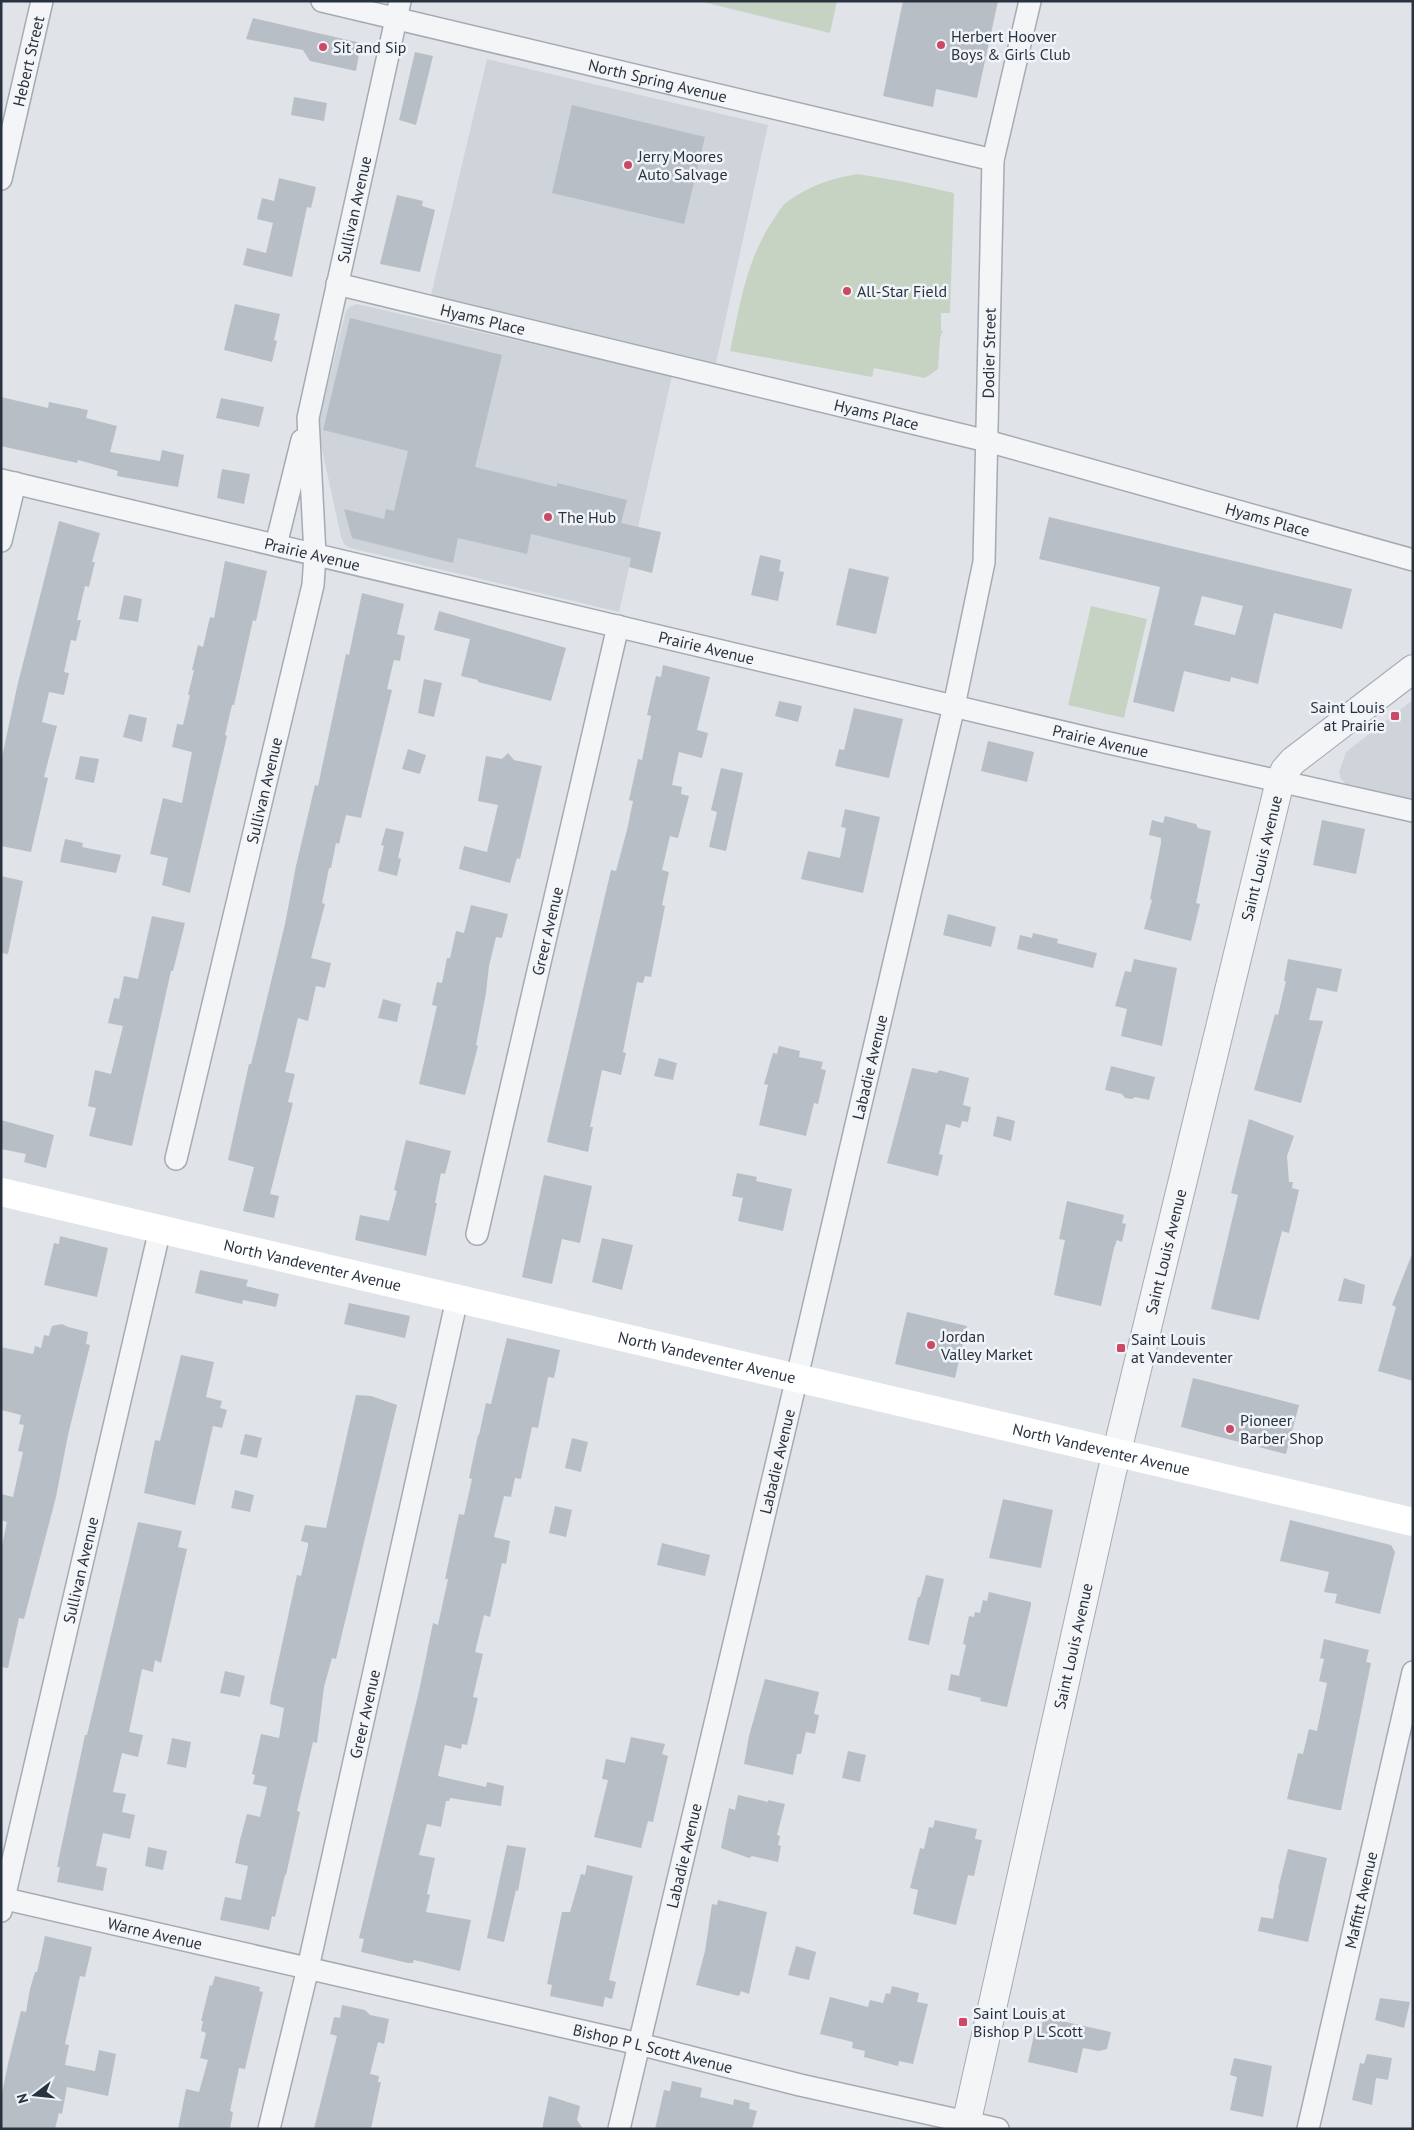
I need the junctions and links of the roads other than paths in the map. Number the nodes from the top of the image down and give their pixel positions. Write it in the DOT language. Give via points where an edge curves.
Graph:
graph roads {
  1 [pos="42,1"];
  2 [pos="322,1"];
  3 [pos="1030,1"];
  4 [pos="398,10"];
  5 [pos="993,160"];
  6 [pos="1,179"];
  7 [pos="337,284"];
  8 [pos="308,418"];
  9 [pos="986,441"];
  10 [pos="8,481"];
  11 [pos="1,540"];
  12 [pos="276,545"];
  13 [pos="315,555"];
  14 [pos="1413,560"];
  15 [pos="618,626"];
  16 [pos="1413,669"];
  17 [pos="954,706"];
  18 [pos="1280,781"];
  19 [pos="1413,811"];
  20 [pos="176,1159"];
  21 [pos="1,1192"];
  22 [pos="160,1229"];
  23 [pos="477,1234"];
  24 [pos="457,1298"];
  25 [pos="797,1377"];
  26 [pos="1117,1453"];
  27 [pos="1413,1522"];
  28 [pos="1413,1672"];
  29 [pos="2,1903"];
  30 [pos="308,1968"];
  31 [pos="639,2044"];
  32 [pos="966,2125"];
  33 [pos="269,2129"];
  34 [pos="619,2129"];
  35 [pos="998,2129"];
  36 [pos="1308,2129"];
  1 -- 6 [label="street, Hebert Street"];
  2 -- 4 [label="street, North Spring Avenue"];
  3 -- 5 [label="street, Dodier Street"];
  4 -- 5 [label="street, North Spring Avenue"];
  4 -- 7 [label="street, Sullivan Avenue"];
  5 -- 9 [label="street, Dodier Street"];
  7 -- 8 [label="street, Sullivan Avenue"];
  7 -- 9 [label="street, Hyams Place"];
  8 -- 12 [label="street, Sullivan Avenue"];
  8 -- 13 [label="street, Sullivan Avenue"];
  9 -- 14 [label="street, Hyams Place"];
  9 -- 17 [label="street, Dodier Street" via="984,562"];
  10 -- 11 [label="street"];
  10 -- 12 [label="street, Prairie Avenue"];
  12 -- 13 [label="street, Prairie Avenue"];
  13 -- 15 [label="street, Prairie Avenue"];
  13 -- 20 [label="street, Sullivan Avenue" via="313,585"];
  15 -- 17 [label="street, Prairie Avenue"];
  15 -- 23 [label="street, Greer Avenue"];
  16 -- 18 [label="street, Saint Louis Avenue" via="1293,761"];
  17 -- 18 [label="street, Prairie Avenue"];
  17 -- 25 [label="street, Labadie Avenue"];
  18 -- 19 [label="street, Prairie Avenue"];
  18 -- 26 [label="street, Saint Louis Avenue"];
  21 -- 22 [label="main road, North Vandeventer Avenue"];
  22 -- 24 [label="main road, North Vandeventer Avenue"];
  22 -- 29 [label="street, Sullivan Avenue"];
  24 -- 25 [label="main road, North Vandeventer Avenue"];
  24 -- 30 [label="street, Greer Avenue"];
  25 -- 26 [label="main road, North Vandeventer Avenue"];
  25 -- 31 [label="street, Labadie Avenue"];
  26 -- 27 [label="main road, North Vandeventer Avenue"];
  26 -- 32 [label="street, Saint Louis Avenue"];
  28 -- 36 [label="street, Maffitt Avenue"];
  29 -- 30 [label="street, Warne Avenue"];
  30 -- 31 [label="street, Bishop P L Scott Avenue"];
  30 -- 33 [label="street, Greer Avenue"];
  31 -- 32 [label="street, Bishop P L Scott Avenue"];
  31 -- 34 [label="street, Labadie Avenue"];
  32 -- 35 [label="street, Bishop P L Scott Avenue"];
}
